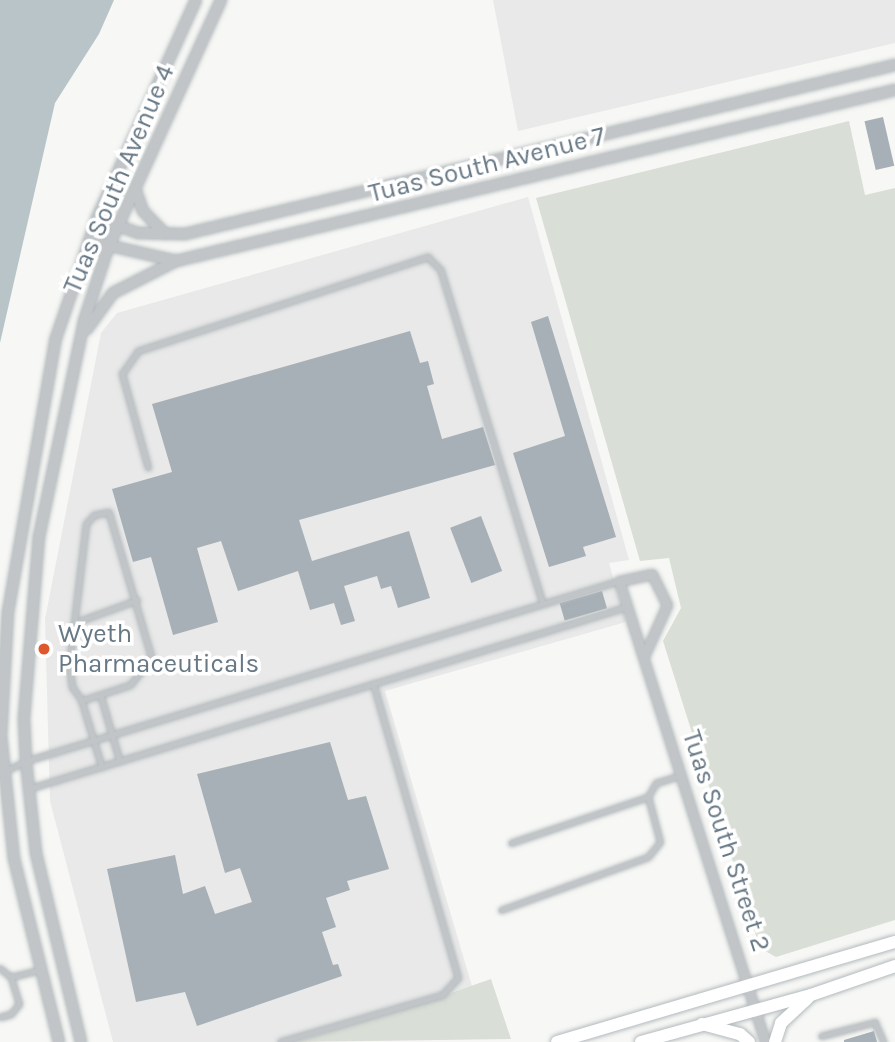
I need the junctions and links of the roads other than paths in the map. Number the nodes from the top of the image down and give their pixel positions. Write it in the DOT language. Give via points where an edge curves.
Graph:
graph roads {
  1 [pos="196,0"];
  2 [pos="221,0"];
  3 [pos="895,65"];
  4 [pos="895,90"];
  5 [pos="136,191"];
  6 [pos="97,218"];
  7 [pos="117,227"];
  8 [pos="165,234"];
  9 [pos="89,241"];
  10 [pos="108,248"];
  11 [pos="176,261"];
  12 [pos="80,339"];
  13 [pos="148,468"];
  14 [pos="620,581"];
  15 [pos="137,600"];
  16 [pos="543,604"];
  17 [pos="626,607"];
  18 [pos="74,622"];
  19 [pos="645,654"];
  20 [pos="373,684"];
  21 [pos="101,696"];
  22 [pos="82,701"];
  23 [pos="112,737"];
  24 [pos="93,743"];
  25 [pos="26,761"];
  26 [pos="120,761"];
  27 [pos="102,767"];
  28 [pos="4,772"];
  29 [pos="683,775"];
  30 [pos="29,789"];
  31 [pos="648,797"];
  32 [pos="511,843"];
  33 [pos="501,910"];
  34 [pos="895,943"];
  35 [pos="895,966"];
  36 [pos="0,968"];
  37 [pos="39,970"];
  38 [pos="10,977"];
  39 [pos="750,986"];
  40 [pos="811,995"];
  41 [pos="755,1008"];
  42 [pos="0,1017"];
  43 [pos="702,1024"];
  44 [pos="821,1036"];
  45 [pos="59,1042"];
  46 [pos="81,1042"];
  47 [pos="280,1042"];
  48 [pos="557,1042"];
  49 [pos="641,1042"];
  50 [pos="749,1042"];
  51 [pos="765,1042"];
  52 [pos="775,1042"];
  53 [pos="884,1042"];
  1 -- 6 [label="street, Tuas South Avenue 4"];
  2 -- 5 [label="street, Tuas South Avenue 4"];
  3 -- 8 [label="street, Tuas South Avenue 7" via="185,234"];
  4 -- 11 [label="street, Tuas South Avenue 7"];
  5 -- 7 [label="street, Tuas South Avenue 4"];
  5 -- 8 [label="street" via="143,211"];
  6 -- 7 [label="street, Tuas South Avenue 7"];
  6 -- 9 [label="street, Tuas South Avenue 4"];
  7 -- 8 [label="street, Tuas South Avenue 7"];
  7 -- 10 [label="street, Tuas South Avenue 4"];
  9 -- 10 [label="street, Tuas South Avenue 7"];
  9 -- 28 [label="street, Tuas South Avenue 4" via="56,338 18,535 7,626 1,736"];
  10 -- 11 [label="street, Tuas South Avenue 7"];
  10 -- 12 [label="street, Tuas South Avenue 4"];
  11 -- 12 [label="street" via="113,293"];
  12 -- 25 [label="street, Tuas South Avenue 4" via="40,537 30,626"];
  13 -- 16 [label="lane" via="122,374 138,351 428,257 441,270"];
  14 -- 16 [label="lane"];
  14 -- 17 [label="street, Tuas South Street 2"];
  14 -- 19 [label="street" via="652,574 660,584 666,611"];
  15 -- 18 [label="lane"];
  15 -- 18 [label="lane" via="113,517 106,512 94,515 86,524"];
  15 -- 21 [label="lane" via="152,658 138,680"];
  16 -- 23 [label="lane"];
  17 -- 19 [label="street, Tuas South Street 2"];
  17 -- 20 [label="lane"];
  18 -- 22 [label="lane" via="69,666 72,687"];
  19 -- 29 [label="street, Tuas South Street 2"];
  20 -- 26 [label="lane"];
  20 -- 47 [label="lane" via="458,978 442,995"];
  21 -- 22 [label="lane"];
  21 -- 23 [label="lane"];
  22 -- 24 [label="lane"];
  23 -- 24 [label="lane"];
  23 -- 26 [label="lane"];
  24 -- 25 [label="lane"];
  24 -- 27 [label="lane"];
  25 -- 28 [label="lane"];
  25 -- 30 [label="street, Tuas South Avenue 4"];
  26 -- 27 [label="lane"];
  27 -- 30 [label="lane"];
  28 -- 37 [label="street, Tuas South Avenue 4" via="14,859"];
  29 -- 31 [label="lane" via="656,783"];
  29 -- 39 [label="street, Tuas South Street 2"];
  30 -- 46 [label="street, Tuas South Avenue 4" via="36,853"];
  31 -- 32 [label="lane"];
  31 -- 33 [label="lane" via="660,842 648,857"];
  34 -- 39 [label="main road"];
  35 -- 40 [label="main road"];
  36 -- 38 [label="lane"];
  37 -- 38 [label="lane"];
  37 -- 45 [label="street, Tuas South Avenue 4"];
  38 -- 42 [label="lane" via="19,1004 11,1014"];
  39 -- 41 [label="street, Tuas South Street 2"];
  39 -- 48 [label="main road"];
  40 -- 41 [label="main road"];
  40 -- 52 [label="main road" via="781,1023"];
  41 -- 43 [label="main road"];
  41 -- 51 [label="street, Tuas South Street 2"];
  43 -- 49 [label="main road"];
  43 -- 50 [label="main road" via="740,1034"];
  44 -- 53 [label="lane" via="875,1021"];
}
